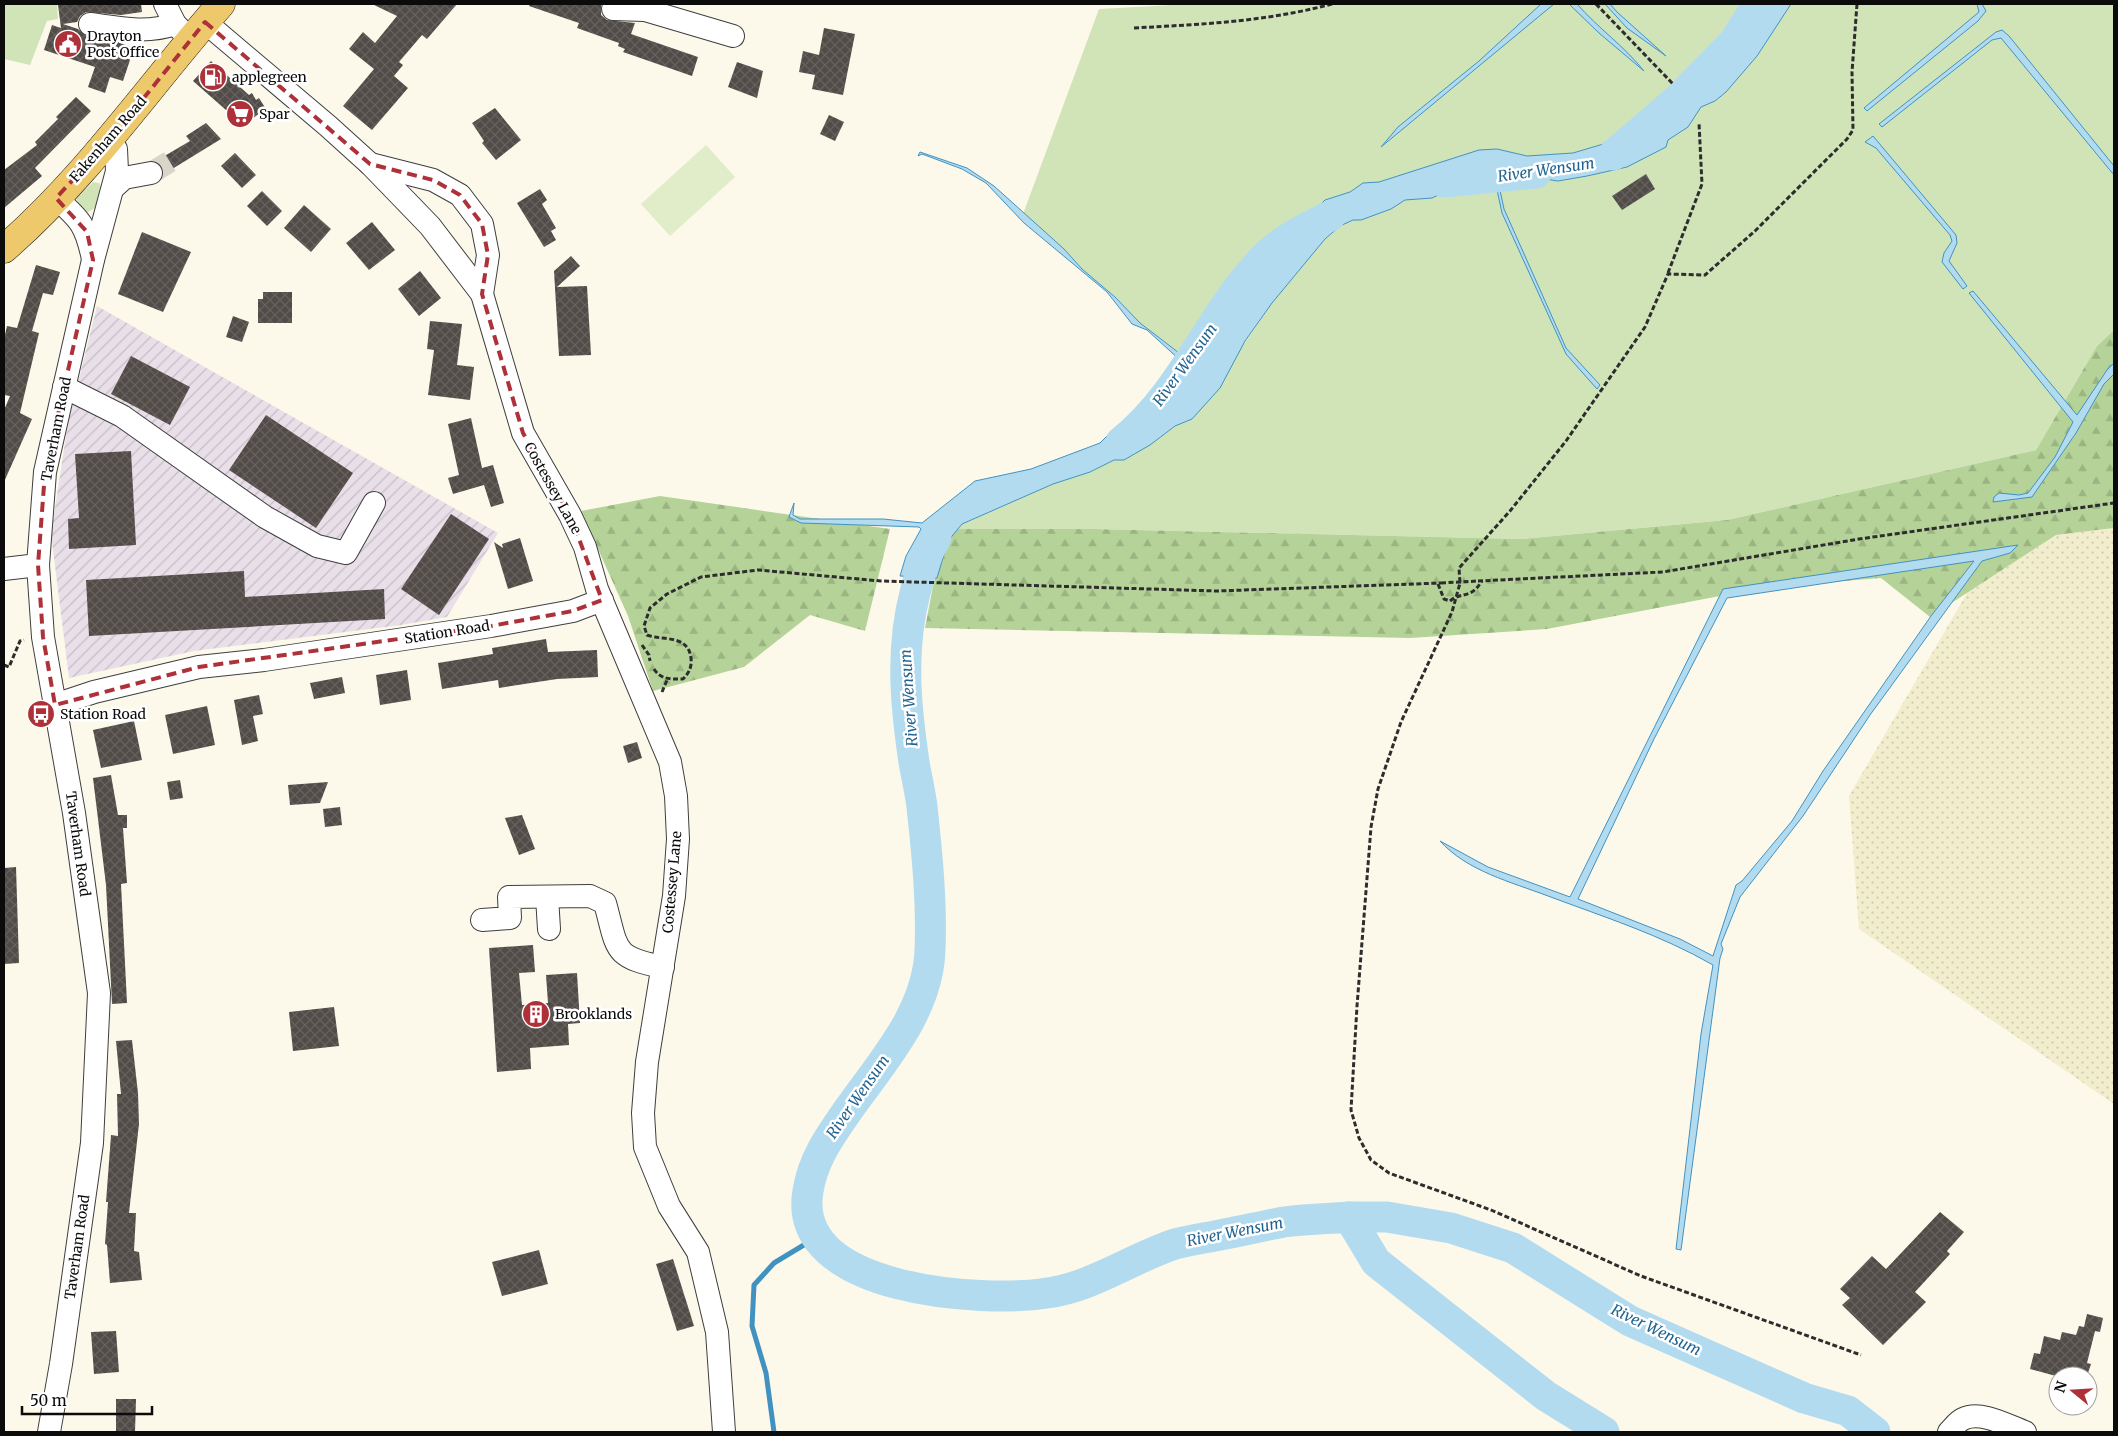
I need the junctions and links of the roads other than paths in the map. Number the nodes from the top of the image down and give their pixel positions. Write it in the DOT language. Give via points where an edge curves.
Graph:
graph roads {
  1 [pos="165,4"];
  2 [pos="646,7"];
  3 [pos="613,8"];
  4 [pos="198,22"];
  5 [pos="90,24"];
  6 [pos="733,36"];
  7 [pos="110,140"];
  8 [pos="370,164"];
  9 [pos="151,173"];
  10 [pos="111,197"];
  11 [pos="56,198"];
  12 [pos="81,224"];
  13 [pos="4,249"];
  14 [pos="93,260"];
  15 [pos="482,294"];
  16 [pos="64,387"];
  17 [pos="374,503"];
  18 [pos="38,565"];
  19 [pos="4,569"];
  20 [pos="602,600"];
  21 [pos="55,705"];
  22 [pos="547,897"];
  23 [pos="482,920"];
  24 [pos="549,929"];
  25 [pos="663,967"];
  26 [pos="49,1432"];
  27 [pos="724,1432"];
  28 [pos="1949,1432"];
  29 [pos="2025,1432"];
  1 -- 4 [label="street"];
  2 -- 3 [label="street"];
  2 -- 6 [label="street"];
  4 -- 5 [label="street" via="157,30"];
  4 -- 7 [label="main road, Fakenham Road"];
  4 -- 8 [label="street, Costessey Lane" via="328,126"];
  7 -- 10 [label="street, Taverham Road" via="116,149 117,172"];
  7 -- 11 [label="main road, Fakenham Road"];
  8 -- 15 [label="street, Costessey Lane" via="430,226"];
  8 -- 15 [label="street, Costessey Lane" via="432,180 460,195 482,224 488,255"];
  9 -- 10 [label="street" via="124,178"];
  10 -- 12 [label="street"];
  10 -- 14 [label="street, Taverham Road"];
  11 -- 12 [label="street, Taverham Road"];
  11 -- 13 [label="main road, Fakenham Road"];
  12 -- 14 [label="street, Taverham Road" via="87,232"];
  14 -- 16 [label="street, Taverham Road"];
  15 -- 20 [label="street, Costessey Lane" via="523,433 570,515 585,547"];
  16 -- 17 [label="street" via="122,416 265,517 317,546 346,553"];
  16 -- 18 [label="street, Taverham Road" via="45,472"];
  18 -- 19 [label="street"];
  18 -- 21 [label="street, Taverham Road" via="43,638"];
  20 -- 21 [label="street, Station Road" via="573,611 491,626 199,667 94,692"];
  20 -- 25 [label="street, Costessey Lane" via="672,770 678,839 674,896"];
  21 -- 26 [label="street, Taverham Road" via="99,993 92,1144"];
  22 -- 23 [label="street" via="509,897 510,918"];
  22 -- 24 [label="street"];
  22 -- 25 [label="street" via="590,896 605,903 617,948 634,961"];
  25 -- 27 [label="street, Costessey Lane" via="647,1062 642,1113 645,1147 669,1206 698,1252 717,1332"];
  28 -- 29 [label="street" via="1963,1419 1975,1416"];
}
